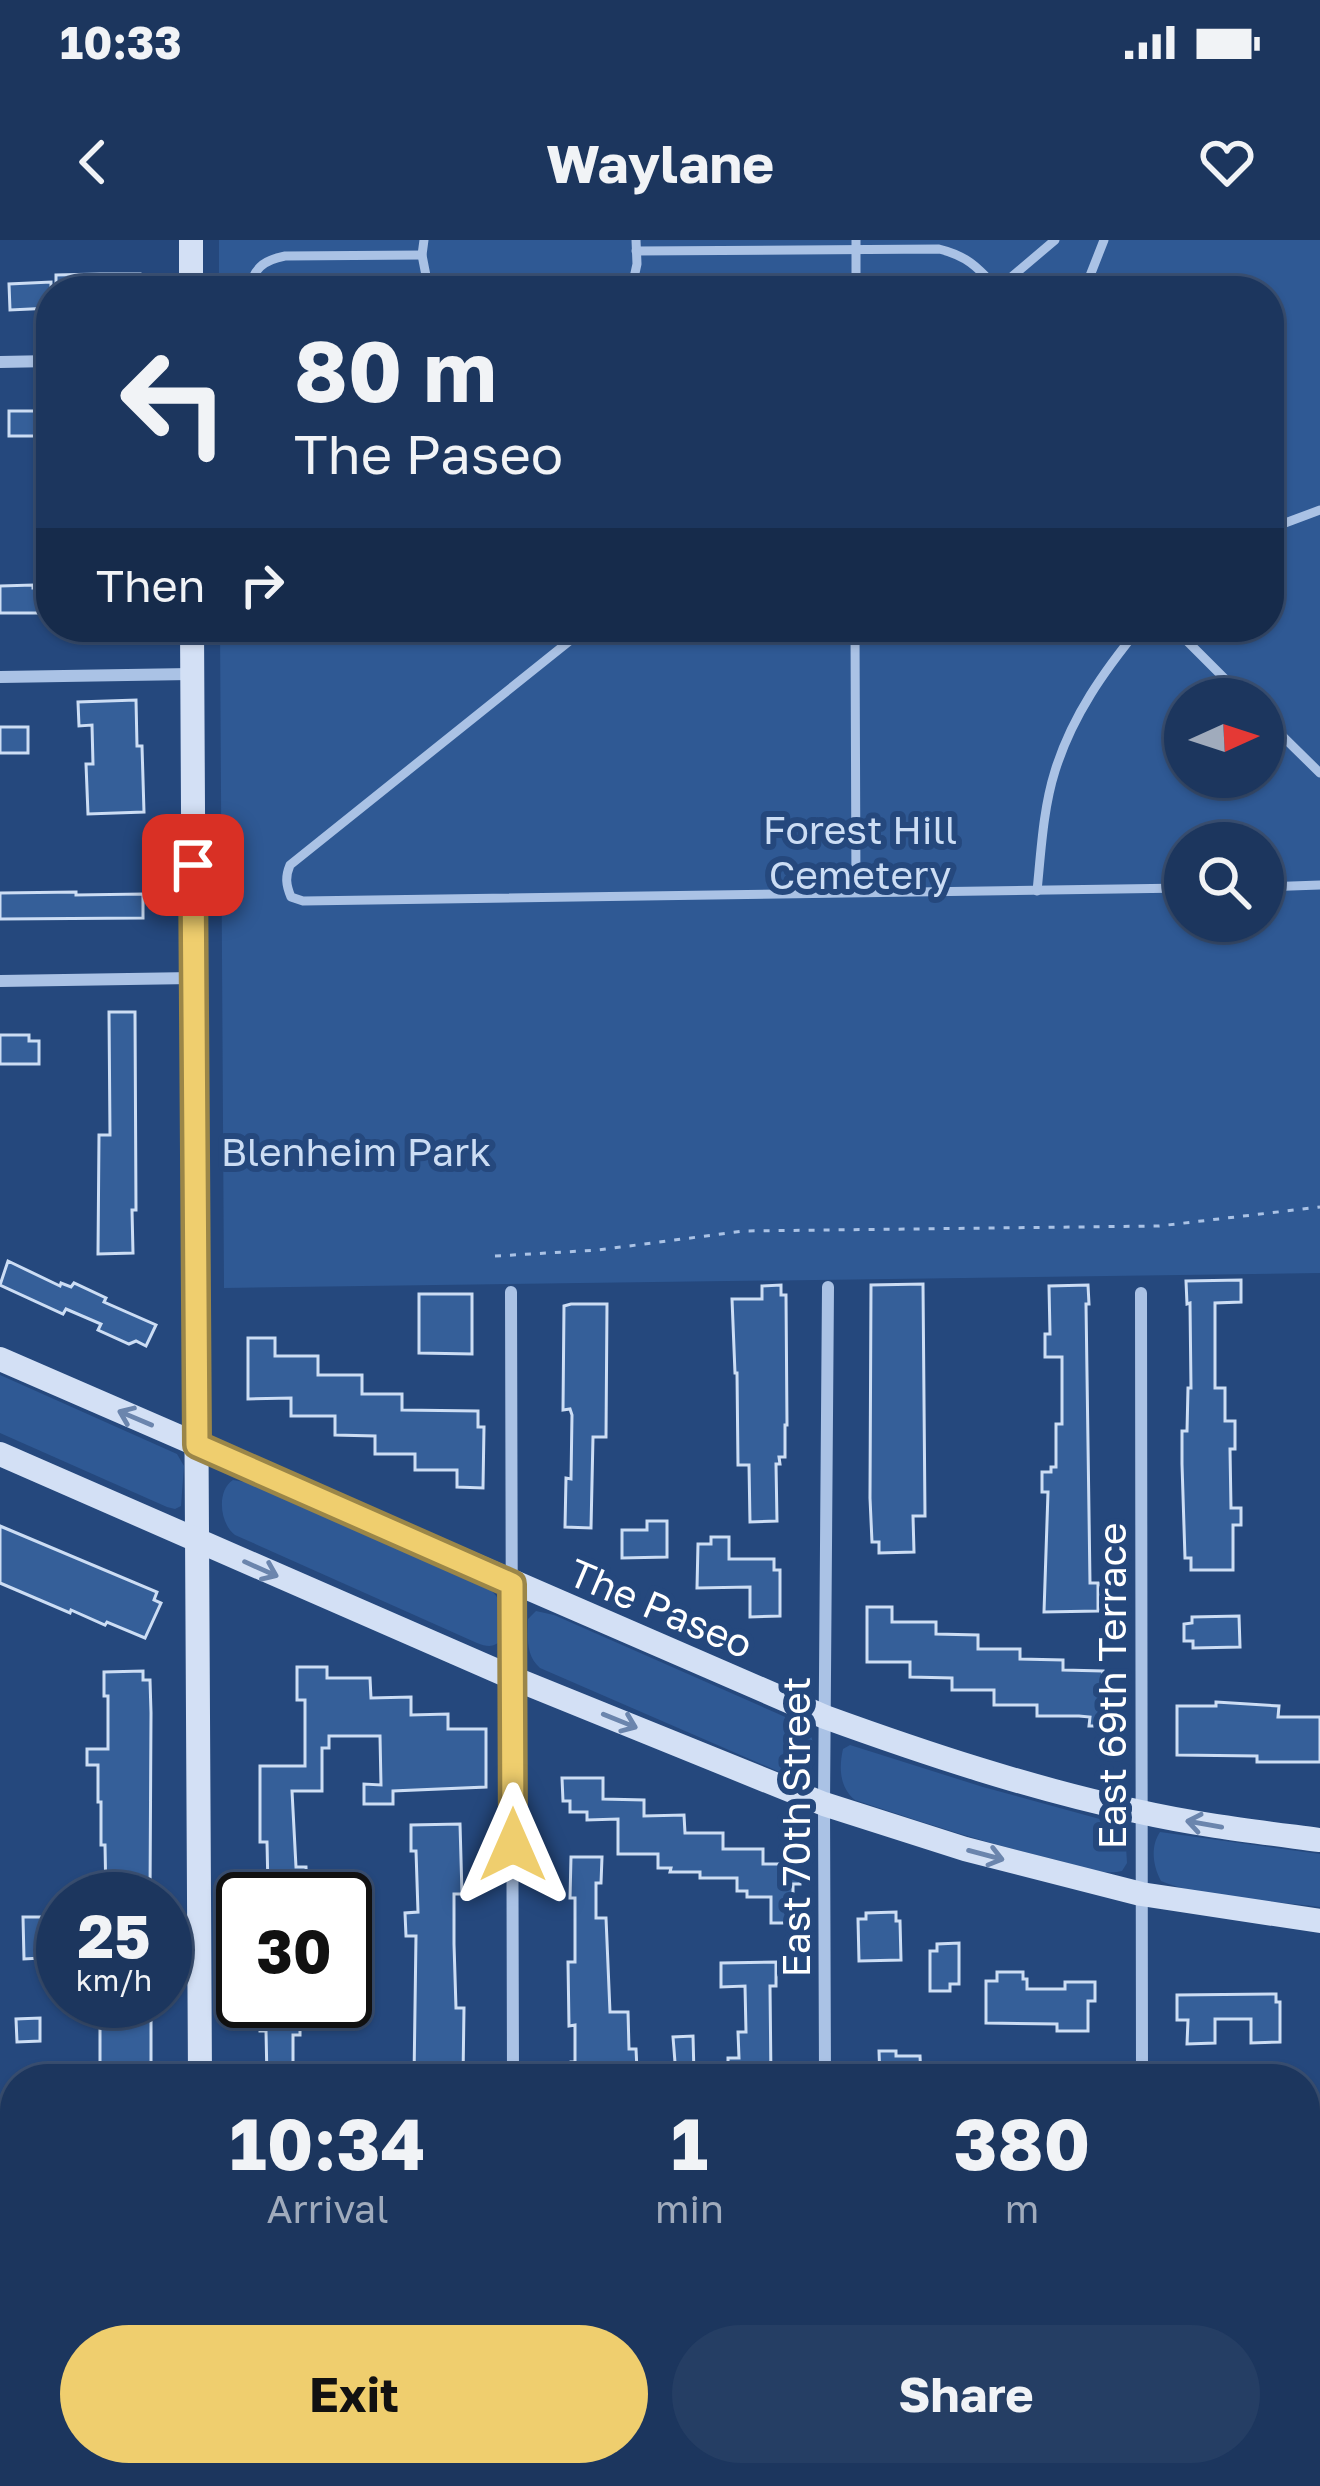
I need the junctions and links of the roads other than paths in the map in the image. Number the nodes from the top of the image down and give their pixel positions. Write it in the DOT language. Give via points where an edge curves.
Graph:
graph roads {
  1 [pos="190,240"];
  2 [pos="424,240"];
  3 [pos="1055,240"];
  4 [pos="1104,240"];
  5 [pos="636,245"];
  6 [pos="856,245"];
  7 [pos="422,255"];
  8 [pos="191,276"];
  9 [pos="253,276"];
  10 [pos="426,276"];
  11 [pos="633,276"];
  12 [pos="856,276"];
  13 [pos="985,276"];
  14 [pos="1013,276"];
  15 [pos="1090,276"];
  16 [pos="36,361"];
  17 [pos="0,362"];
  18 [pos="1320,510"];
  19 [pos="1284,523"];
  20 [pos="192,642"];
  21 [pos="567,642"];
  22 [pos="855,642"];
  23 [pos="1128,642"];
  24 [pos="1188,642"];
  25 [pos="192,674"];
  26 [pos="0,676"];
  27 [pos="1224,678"];
  28 [pos="1284,738"];
  29 [pos="1320,773"];
  30 [pos="1320,886"];
  31 [pos="1284,887"];
  32 [pos="1164,889"];
  33 [pos="856,892"];
  34 [pos="1037,892"];
  35 [pos="194,978"];
  36 [pos="0,981"];
  37 [pos="828,1288"];
  38 [pos="512,1292"];
  39 [pos="1141,1293"];
  40 [pos="0,1360"];
  41 [pos="197,1445"];
  42 [pos="0,1454"];
  43 [pos="198,1541"];
  44 [pos="512,1584"];
  45 [pos="513,1678"];
  46 [pos="825,1718"];
  47 [pos="824,1804"];
  48 [pos="1140,1812"];
  49 [pos="1320,1840"];
  50 [pos="1141,1894"];
  51 [pos="1320,1921"];
  52 [pos="200,2064"];
  53 [pos="513,2064"];
  54 [pos="826,2064"];
  55 [pos="1142,2064"];
  1 -- 8 [label="main road"];
  2 -- 7 [label="lane"];
  3 -- 14 [label="lane"];
  4 -- 15 [label="lane"];
  5 -- 6 [label="lane"];
  5 -- 11 [label="lane"];
  6 -- 12 [label="lane"];
  6 -- 13 [label="lane" via="960,254"];
  7 -- 9 [label="lane" via="285,256 258,265"];
  7 -- 10 [label="lane"];
  16 -- 17 [label="street"];
  18 -- 19 [label="lane"];
  20 -- 25 [label="main road"];
  21 -- 33 [label="lane" via="290,865 291,897"];
  22 -- 33 [label="lane"];
  23 -- 34 [label="lane" via="1075,721 1054,773"];
  24 -- 27 [label="lane"];
  25 -- 26 [label="street"];
  25 -- 35 [label="main road"];
  28 -- 29 [label="lane"];
  30 -- 31 [label="lane"];
  32 -- 34 [label="lane"];
  33 -- 34 [label="lane"];
  35 -- 36 [label="street"];
  35 -- 41 [label="main road"];
  37 -- 46 [label="street, East 70th Street"];
  38 -- 44 [label="street"];
  39 -- 48 [label="street, East 69th Terrace"];
  41 -- 40 [label="main road, The Paseo, one-way"];
  41 -- 43 [label="main road"];
  41 -- 44 [label="main road, The Paseo"];
  42 -- 43 [label="main road"];
  43 -- 45 [label="main road, one-way"];
  43 -- 52 [label="main road"];
  44 -- 45 [label="street"];
  44 -- 46 [label="main road, The Paseo"];
  45 -- 47 [label="main road, one-way"];
  45 -- 53 [label="street"];
  46 -- 47 [label="street, East 70th Street"];
  46 -- 48 [label="main road, The Paseo"];
  47 -- 50 [label="main road, one-way"];
  47 -- 54 [label="street, East 70th Street"];
  49 -- 48 [label="main road, The Paseo, one-way"];
  48 -- 50 [label="street, East 69th Terrace"];
  50 -- 51 [label="main road"];
  50 -- 55 [label="street, East 69th Terrace"];
}
